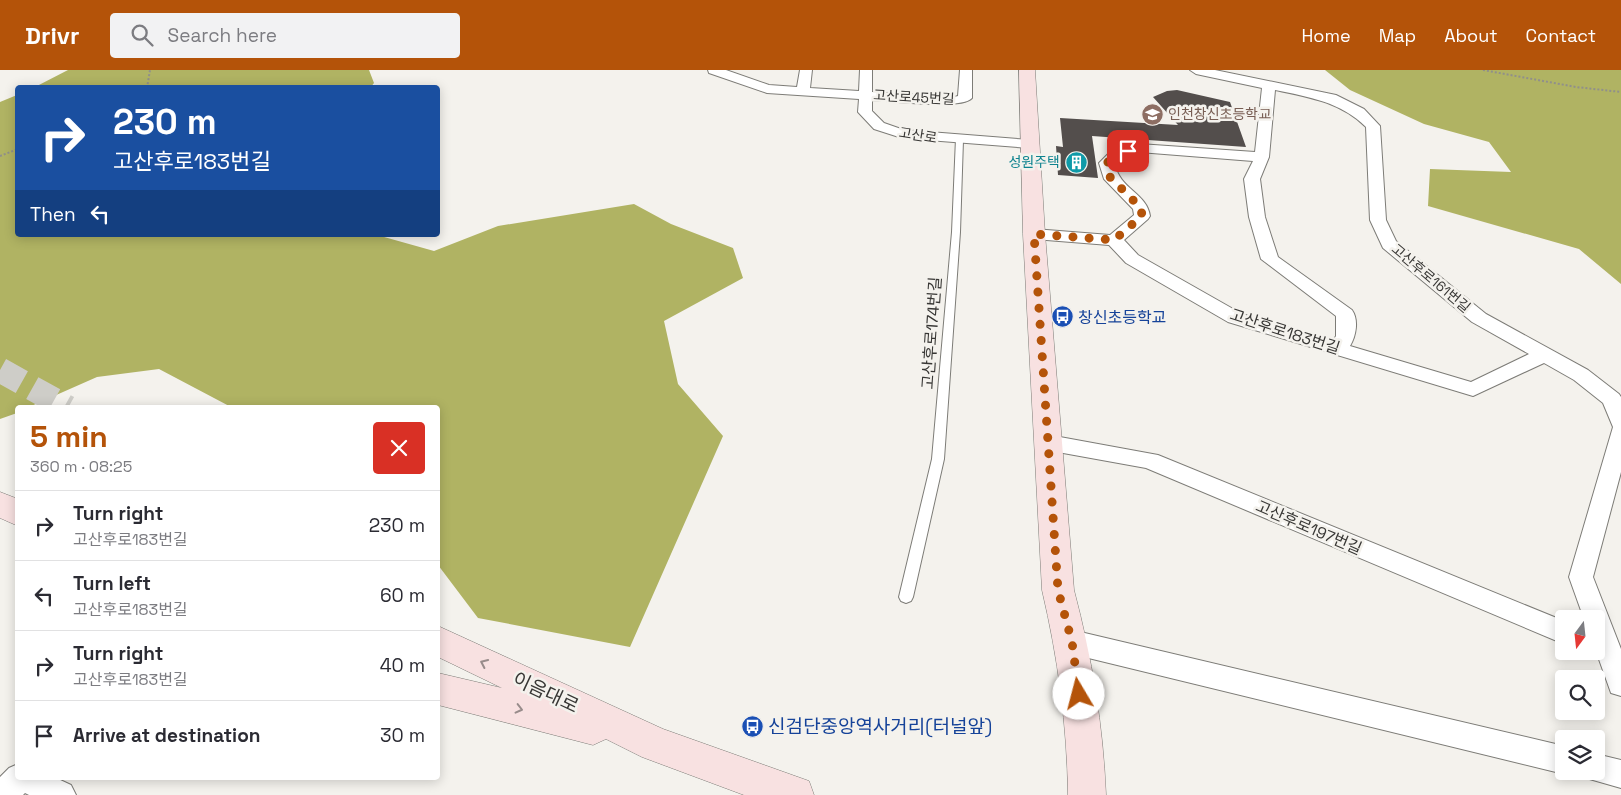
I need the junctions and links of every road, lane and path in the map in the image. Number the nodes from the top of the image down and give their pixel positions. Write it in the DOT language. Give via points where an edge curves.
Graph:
graph roads {
  1 [pos="150,70"];
  2 [pos="714,70"];
  3 [pos="806,70"];
  4 [pos="866,70"];
  5 [pos="966,70"];
  6 [pos="1027,70"];
  7 [pos="1196,70"];
  8 [pos="1483,70"];
  9 [pos="732,73"];
  10 [pos="148,85"];
  11 [pos="1269,85"];
  12 [pos="803,91"];
  13 [pos="1621,92"];
  14 [pos="865,95"];
  15 [pos="959,140"];
  16 [pos="1030,144"];
  17 [pos="15,150"];
  18 [pos="0,156"];
  19 [pos="1262,157"];
  20 [pos="1034,234"];
  21 [pos="1114,240"];
  22 [pos="1338,349"];
  23 [pos="1544,355"];
  24 [pos="1621,422"];
  25 [pos="1621,432"];
  26 [pos="1048,443"];
  27 [pos="0,503"];
  28 [pos="15,512"];
  29 [pos="906,597"];
  30 [pos="1555,629"];
  31 [pos="440,642"];
  32 [pos="1072,642"];
  33 [pos="1609,651"];
  34 [pos="1621,684"];
  35 [pos="440,690"];
  36 [pos="655,744"];
  37 [pos="1555,758"];
  38 [pos="1605,770"];
  39 [pos="1621,774"];
  40 [pos="17,780"];
  41 [pos="29,780"];
  42 [pos="3,795"];
  43 [pos="61,795"];
  44 [pos="795,795"];
  45 [pos="1087,795"];
  1 -- 10 [label="path"];
  2 -- 9 [label="street"];
  3 -- 12 [label="street"];
  4 -- 14 [label="street, 고산로"];
  5 -- 14 [label="street, 고산로45번길" via="965,98 955,101"];
  6 -- 16 [label="main road"];
  7 -- 11 [label="street, 고산후로161번길"];
  8 -- 13 [label="path"];
  9 -- 12 [label="street" via="767,89"];
  11 -- 19 [label="street"];
  11 -- 23 [label="street, 고산후로161번길" via="1331,98 1359,112 1373,126 1378,220 1389,244 1479,318"];
  12 -- 14 [label="street"];
  14 -- 15 [label="street, 고산로" via="865,112 879,126 902,134"];
  15 -- 16 [label="street"];
  15 -- 29 [label="lane, 고산후로174번길" via="956,232 938,459"];
  16 -- 20 [label="main road"];
  17 -- 18 [label="path"];
  19 -- 21 [label="street" via="1139,148 1116,154 1107,163 1109,176 1141,208 1142,216"];
  19 -- 22 [label="street" via="1252,179 1257,217 1270,259 1345,314 1346,336"];
  20 -- 21 [label="street"];
  20 -- 26 [label="main road"];
  21 -- 22 [label="street, 고산후로183번길" via="1132,258 1235,318"];
  22 -- 23 [label="street, 고산후로183번길" via="1472,389"];
  23 -- 24 [label="street, 고산후로161번길" via="1581,375 1612,399"];
  25 -- 33 [label="street" via="1581,577"];
  26 -- 30 [label="street, 고산후로197번길" via="1150,461"];
  26 -- 32 [label="main road" via="1058,590"];
  27 -- 28 [label="main road"];
  36 -- 31 [label="main road, 이음대로, one-way"];
  32 -- 37 [label="street"];
  32 -- 45 [label="main road" via="1086,746"];
  33 -- 34 [label="street"];
  35 -- 36 [label="main road, 이음대로, one-way"];
  36 -- 44 [label="main road, 이음대로"];
  38 -- 39 [label="street"];
  40 -- 42 [label="street"];
  41 -- 43 [label="street"];
}
